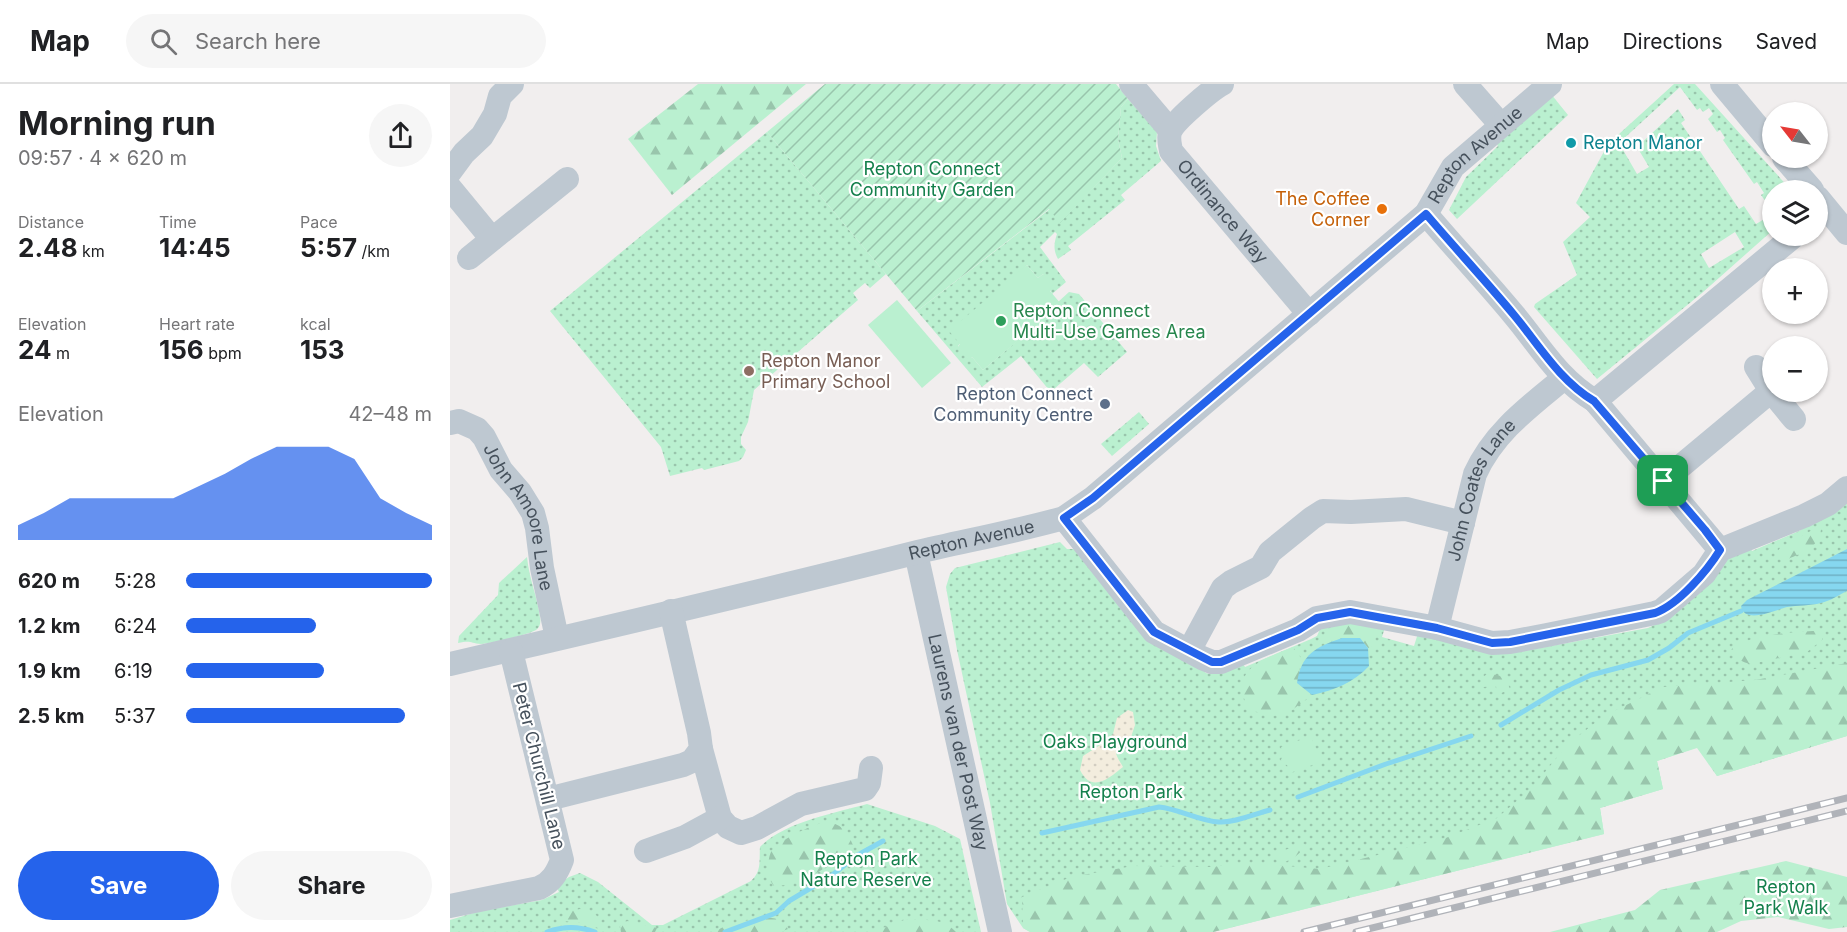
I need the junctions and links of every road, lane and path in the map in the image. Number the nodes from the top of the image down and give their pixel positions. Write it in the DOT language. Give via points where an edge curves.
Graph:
graph roads {
  1 [pos="1131,84"];
  2 [pos="1222,84"];
  3 [pos="1465,84"];
  4 [pos="1550,84"];
  5 [pos="1722,84"];
  6 [pos="506,90"];
  7 [pos="1501,126"];
  8 [pos="1170,130"];
  9 [pos="1762,132"];
  10 [pos="457,162"];
  11 [pos="1792,168"];
  12 [pos="567,179"];
  13 [pos="1801,180"];
  14 [pos="450,188"];
  15 [pos="1828,213"];
  16 [pos="1426,214"];
  17 [pos="1847,233"];
  18 [pos="492,239"];
  19 [pos="1782,246"];
  20 [pos="469,258"];
  21 [pos="1309,314"];
  22 [pos="1756,367"];
  23 [pos="1762,377"];
  24 [pos="1563,378"];
  25 [pos="1762,398"];
  26 [pos="1594,401"];
  27 [pos="1780,402"];
  28 [pos="1794,419"];
  29 [pos="450,423"];
  30 [pos="1663,481"];
  31 [pos="1847,488"];
  32 [pos="1064,518"];
  33 [pos="1463,523"];
  34 [pos="1720,550"];
  35 [pos="915,553"];
  36 [pos="671,611"];
  37 [pos="1437,628"];
  38 [pos="557,638"];
  39 [pos="511,651"];
  40 [pos="1189,651"];
  41 [pos="450,664"];
  42 [pos="701,749"];
  43 [pos="871,768"];
  44 [pos="548,799"];
  45 [pos="720,818"];
  46 [pos="646,851"];
  47 [pos="450,906"];
  48 [pos="1000,932"];
  1 -- 8 [label="street"];
  2 -- 8 [label="street"];
  3 -- 7 [label="street"];
  4 -- 7 [label="street, Repton Avenue"];
  5 -- 9 [label="street"];
  6 -- 10 [label="street" via="477,117"];
  7 -- 16 [label="street, Repton Avenue" via="1453,167"];
  8 -- 21 [label="street, Ordinance Way" via="1171,151"];
  11 -- 13 [label="street"];
  12 -- 18 [label="street"];
  14 -- 18 [label="street"];
  15 -- 17 [label="street"];
  16 -- 21 [label="street, Repton Avenue"];
  16 -- 24 [label="street" via="1514,314"];
  18 -- 20 [label="street"];
  19 -- 26 [label="street"];
  21 -- 32 [label="street, Repton Avenue" via="1093,498"];
  22 -- 23 [label="street"];
  24 -- 26 [label="street"];
  24 -- 33 [label="street, John Coates Lane" via="1491,444 1475,474"];
  25 -- 30 [label="street"];
  26 -- 30 [label="street"];
  27 -- 28 [label="street"];
  29 -- 38 [label="street, John Amoore Lane" via="469,424 484,437 501,470 533,513"];
  30 -- 34 [label="street"];
  31 -- 34 [label="street" via="1828,504 1804,516"];
  32 -- 35 [label="street, Repton Avenue"];
  32 -- 40 [label="street" via="1147,625"];
  33 -- 37 [label="street, John Coates Lane"];
  33 -- 40 [label="street" via="1406,508 1323,511 1270,552 1261,567 1223,588"];
  34 -- 37 [label="street" via="1704,574 1655,613 1510,642 1492,643"];
  35 -- 36 [label="street, Repton Avenue"];
  35 -- 48 [label="street, Laurens van der Post Way"];
  36 -- 38 [label="street, Repton Avenue"];
  36 -- 42 [label="street"];
  37 -- 40 [label="street" via="1350,612 1317,618 1221,662"];
  38 -- 39 [label="street, Repton Avenue"];
  39 -- 41 [label="street, Repton Avenue"];
  39 -- 44 [label="street, Peter Churchill Lane"];
  42 -- 44 [label="street" via="683,765"];
  42 -- 45 [label="street"];
  43 -- 45 [label="street" via="865,789 801,804 748,832 735,831"];
  44 -- 47 [label="street, Peter Churchill Lane" via="562,860 549,883"];
  45 -- 46 [label="street" via="685,837"];
}
